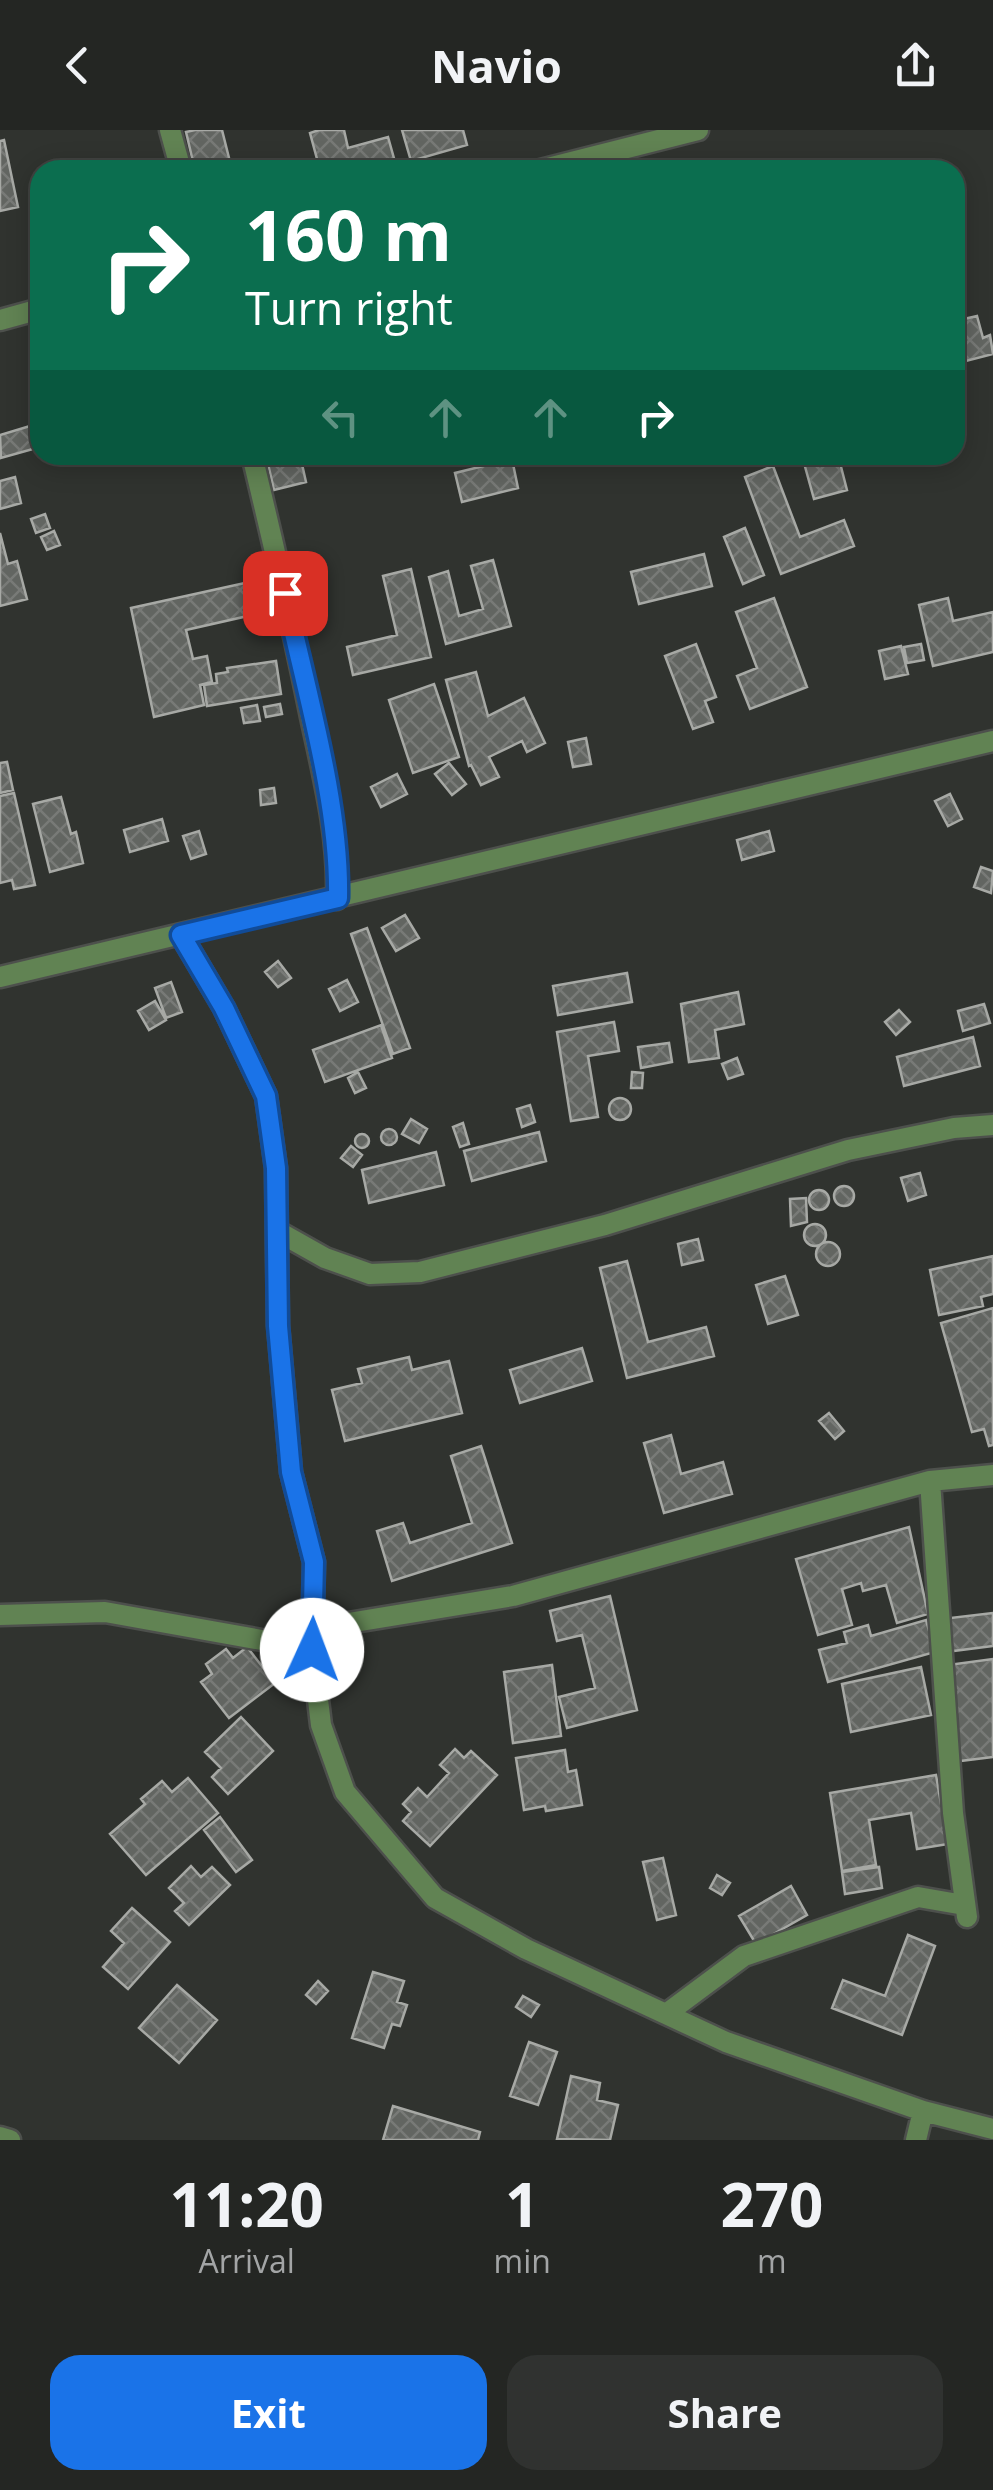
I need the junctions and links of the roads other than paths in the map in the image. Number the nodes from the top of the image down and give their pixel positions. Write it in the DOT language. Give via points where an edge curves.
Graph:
graph roads {
  1 [pos="170,130"];
  2 [pos="698,130"];
  3 [pos="178,160"];
  4 [pos="580,160"];
  5 [pos="30,312"];
  6 [pos="0,320"];
  7 [pos="254,465"];
  8 [pos="993,742"];
  9 [pos="338,898"];
  10 [pos="181,935"];
  11 [pos="0,977"];
  12 [pos="993,1125"];
  13 [pos="278,1231"];
  14 [pos="993,1475"];
  15 [pos="930,1481"];
  16 [pos="0,1615"];
  17 [pos="312,1639"];
  18 [pos="666,2014"];
  19 [pos="923,2111"];
  20 [pos="993,2129"];
  21 [pos="0,2137"];
  22 [pos="10,2140"];
  23 [pos="916,2140"];
  1 -- 3 [label="street"];
  2 -- 4 [label="street"];
  5 -- 6 [label="street"];
  7 -- 9 [label="street" via="334,824"];
  8 -- 9 [label="street"];
  9 -- 10 [label="street"];
  10 -- 11 [label="street"];
  10 -- 13 [label="street" via="266,1096"];
  12 -- 13 [label="street" via="848,1150 605,1225 420,1272 370,1274"];
  13 -- 17 [label="street" via="278,1326 291,1472 314,1562"];
  14 -- 15 [label="street"];
  15 -- 17 [label="street" via="512,1596"];
  15 -- 18 [label="street" via="966,1911 918,1897 744,1956"];
  16 -- 17 [label="street" via="105,1612"];
  17 -- 18 [label="street" via="321,1725 345,1792 435,1898"];
  18 -- 19 [label="street" via="726,2042"];
  19 -- 20 [label="street"];
  19 -- 23 [label="street"];
  21 -- 22 [label="street"];
}
